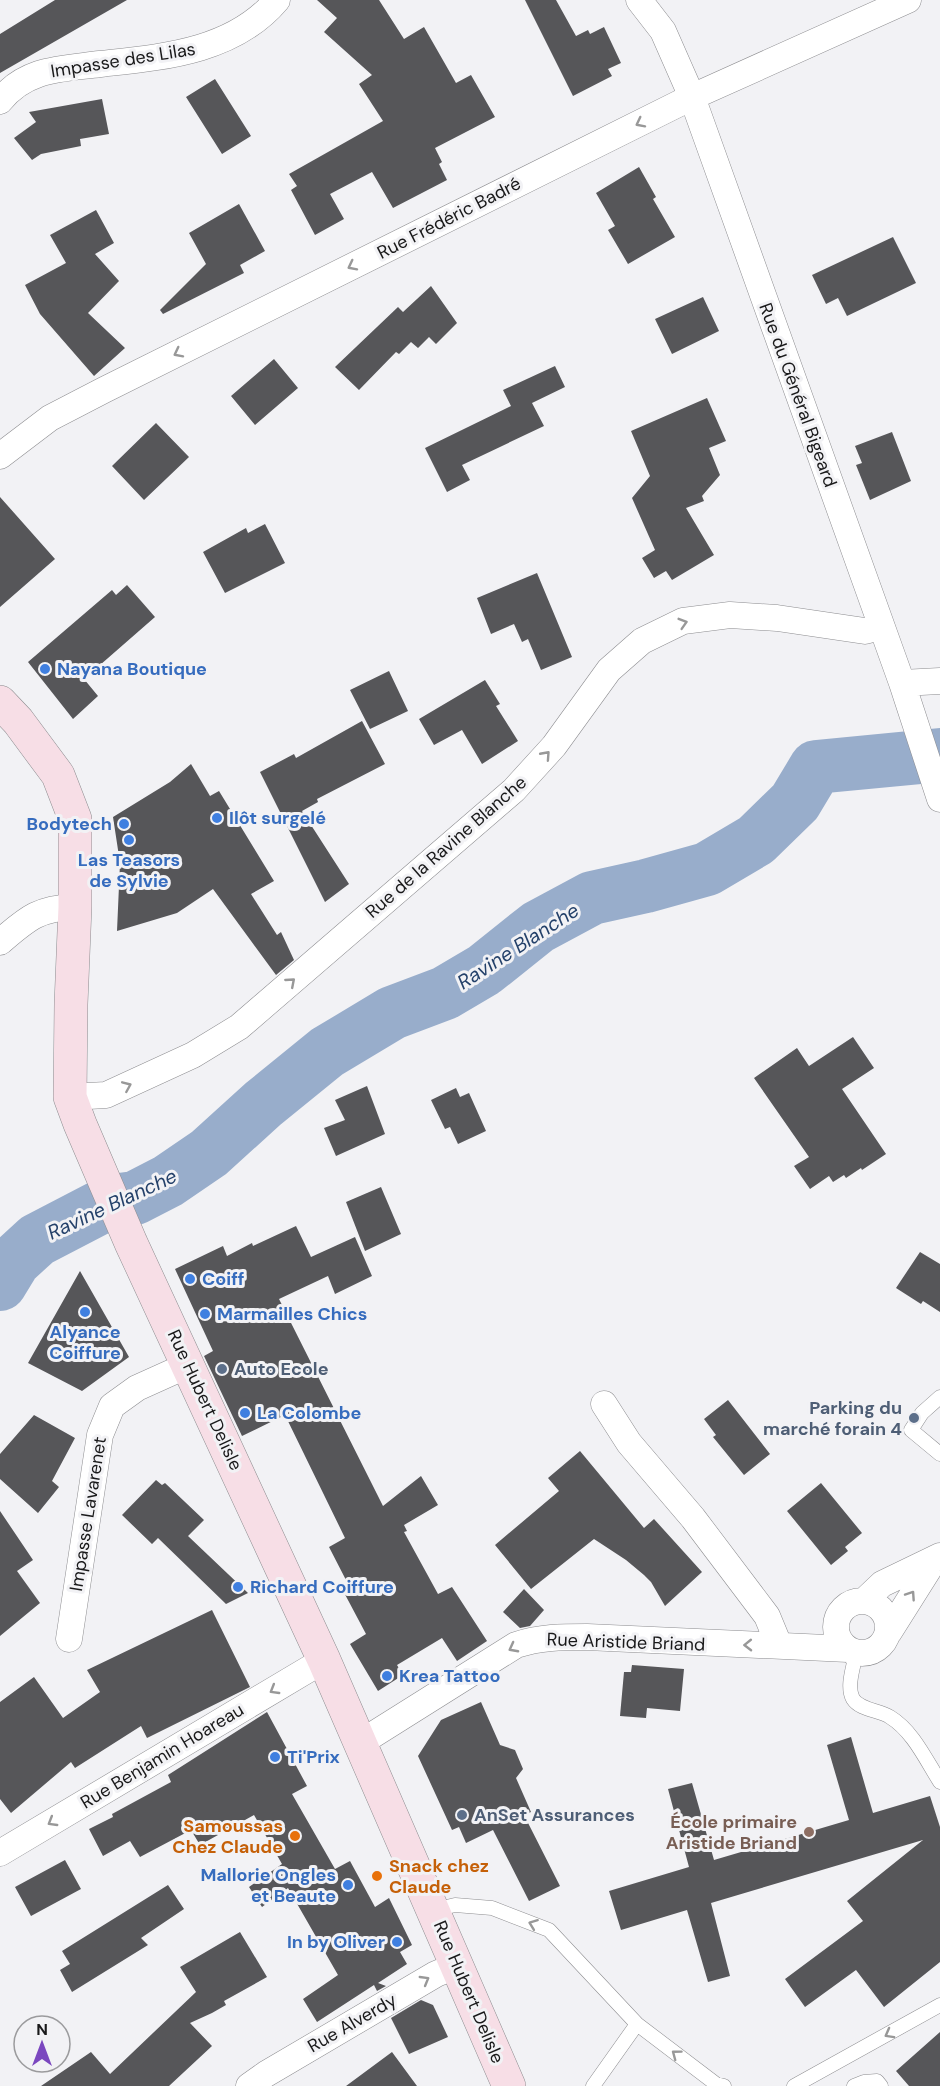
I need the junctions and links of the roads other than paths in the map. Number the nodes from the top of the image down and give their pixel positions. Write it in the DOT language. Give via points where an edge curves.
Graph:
graph roads {
  1 [pos="277,0"];
  2 [pos="639,0"];
  3 [pos="909,0"];
  4 [pos="692,97"];
  5 [pos="0,101"];
  6 [pos="0,456"];
  7 [pos="881,627"];
  8 [pos="940,681"];
  9 [pos="902,683"];
  10 [pos="0,702"];
  11 [pos="940,799"];
  12 [pos="75,907"];
  13 [pos="0,942"];
  14 [pos="75,1111"];
  15 [pos="188,1365"];
  16 [pos="940,1397"];
  17 [pos="604,1404"];
  18 [pos="940,1454"];
  19 [pos="938,1557"];
  20 [pos="864,1601"];
  21 [pos="889,1632"];
  22 [pos="69,1640"];
  23 [pos="779,1645"];
  24 [pos="852,1651"];
  25 [pos="324,1660"];
  26 [pos="360,1743"];
  27 [pos="940,1782"];
  28 [pos="0,1853"];
  29 [pos="434,1910"];
  30 [pos="458,1965"];
  31 [pos="940,2005"];
  32 [pos="637,2024"];
  33 [pos="262,2082"];
  34 [pos="509,2086"];
  35 [pos="593,2086"];
  36 [pos="724,2086"];
  37 [pos="794,2086"];
  38 [pos="854,2086"];
  39 [pos="880,2086"];
  1 -- 5 [label="street, Impasse des Lilas" via="257,20 213,45 34,74 10,88"];
  2 -- 4 [label="street, Rue du Général Bigeard" via="663,31"];
  3 -- 4 [label="street, Rue Frédéric Badré"];
  4 -- 6 [label="street, Rue Frédéric Badré, one-way" via="50,418"];
  4 -- 7 [label="street, Rue du Général Bigeard"];
  7 -- 9 [label="street, Rue du Général Bigeard"];
  14 -- 7 [label="street, Rue de la Ravine Blanche, one-way" via="192,1055 239,1027 514,790 554,746 609,670 642,641 683,621 730,615 865,631"];
  8 -- 9 [label="street"];
  9 -- 11 [label="street, Rue du Général Bigeard"];
  10 -- 12 [label="main road, Rue Hubert Delisle" via="58,775 75,819"];
  12 -- 13 [label="street" via="42,912"];
  12 -- 14 [label="main road, Rue Hubert Delisle" via="71,1004"];
  14 -- 15 [label="main road, Rue Hubert Delisle"];
  15 -- 22 [label="street, Impasse Lavarenet" via="137,1388 112,1406 100,1435"];
  15 -- 25 [label="main road, Rue Hubert Delisle"];
  16 -- 18 [label="lane" via="911,1430"];
  17 -- 23 [label="street" via="629,1443 693,1518 767,1616"];
  19 -- 20 [label="street, Rue Aristide Briand" via="882,1584"];
  21 -- 19 [label="street, Rue Aristide Briand, one-way"];
  20 -- 21 [label="street" via="885,1614"];
  20 -- 24 [label="street, Rue Aristide Briand" via="848,1606 837,1619 837,1636"];
  21 -- 24 [label="street, Rue Aristide Briand" via="881,1647 873,1652"];
  23 -- 24 [label="street, Rue Aristide Briand"];
  23 -- 26 [label="street, Rue Aristide Briand, one-way" via="587,1637 533,1640 516,1645"];
  24 -- 27 [label="lane" via="853,1698 858,1704 896,1720"];
  25 -- 26 [label="main road, Rue Hubert Delisle"];
  25 -- 28 [label="street, Rue Benjamin Hoareau, one-way"];
  26 -- 29 [label="main road, Rue Hubert Delisle"];
  29 -- 30 [label="main road, Rue Hubert Delisle"];
  32 -- 29 [label="lane, one-way" via="549,1930 492,1908 455,1905"];
  33 -- 30 [label="street, Rue Alverdy, one-way" via="436,1974"];
  30 -- 34 [label="main road, Rue Hubert Delisle"];
  31 -- 37 [label="lane, one-way"];
  32 -- 35 [label="lane"];
  36 -- 32 [label="lane, one-way" via="716,2084"];
  38 -- 39 [label="lane" via="877,2081"];
}
